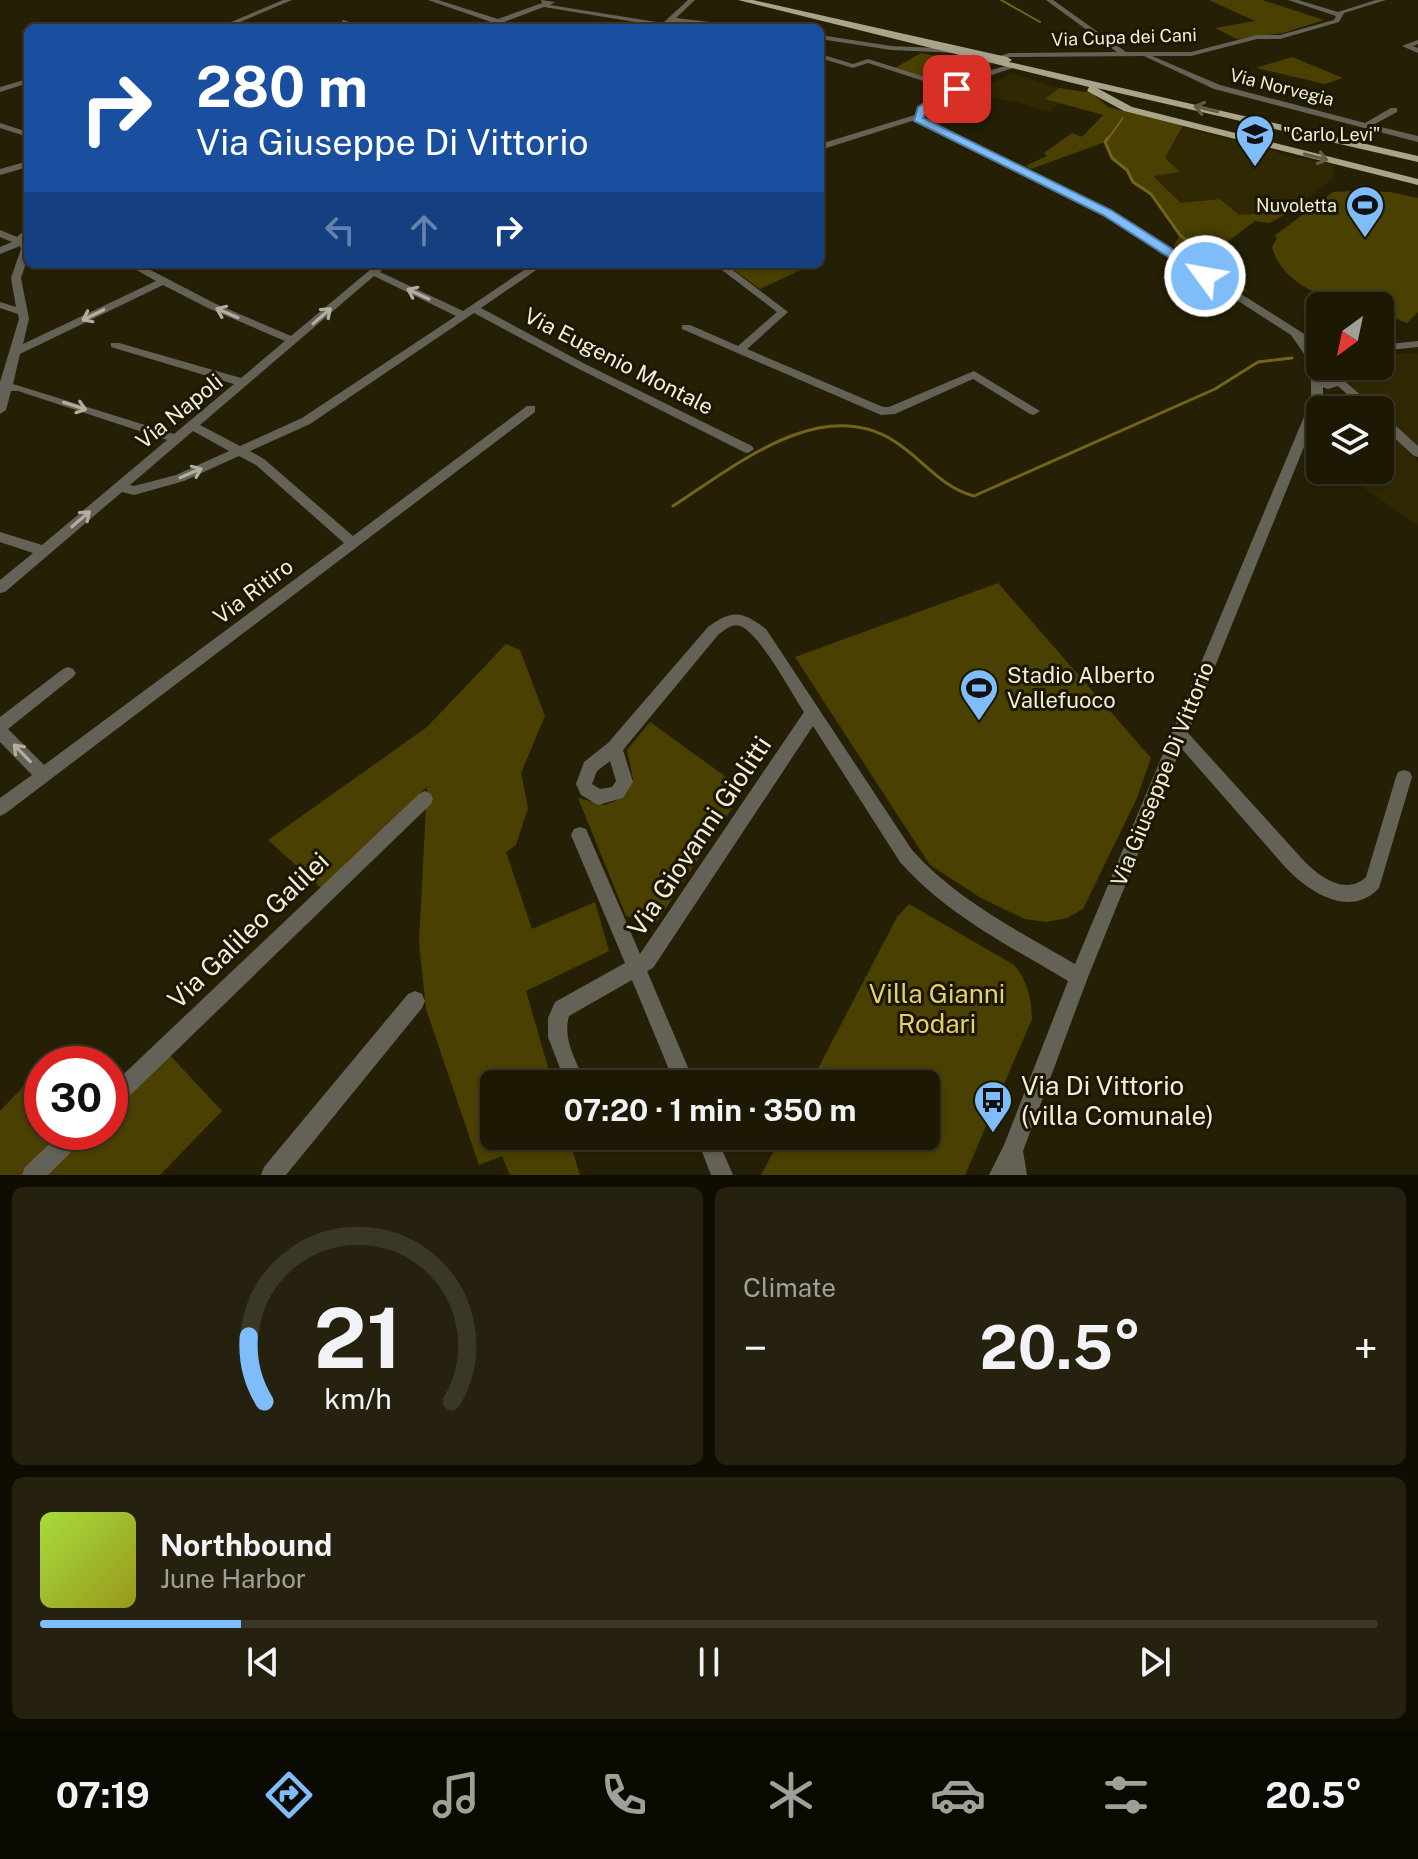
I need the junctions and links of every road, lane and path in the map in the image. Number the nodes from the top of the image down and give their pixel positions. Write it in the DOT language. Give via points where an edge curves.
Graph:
graph roads {
  1 [pos="289,0"];
  2 [pos="431,0"];
  3 [pos="692,0"];
  4 [pos="742,0"];
  5 [pos="1049,0"];
  6 [pos="1291,0"];
  7 [pos="1354,0"];
  8 [pos="1383,0"];
  9 [pos="558,1"];
  10 [pos="544,2"];
  11 [pos="1368,4"];
  12 [pos="574,10"];
  13 [pos="1340,15"];
  14 [pos="343,22"];
  15 [pos="499,22"];
  16 [pos="244,24"];
  17 [pos="350,24"];
  18 [pos="493,24"];
  19 [pos="666,24"];
  20 [pos="824,38"];
  21 [pos="1418,42"];
  22 [pos="958,51"];
  23 [pos="1418,51"];
  24 [pos="1124,54"];
  25 [pos="1142,54"];
  26 [pos="977,56"];
  27 [pos="824,57"];
  28 [pos="1004,61"];
  29 [pos="987,73"];
  30 [pos="24,82"];
  31 [pos="957,89"];
  32 [pos="0,90"];
  33 [pos="1110,93"];
  34 [pos="1394,110"];
  35 [pos="917,117"];
  36 [pos="0,125"];
  37 [pos="1367,125"];
  38 [pos="24,134"];
  39 [pos="1418,139"];
  40 [pos="824,146"];
  41 [pos="1418,159"];
  42 [pos="24,165"];
  43 [pos="0,172"];
  44 [pos="1418,182"];
  45 [pos="0,233"];
  46 [pos="24,235"];
  47 [pos="18,243"];
  48 [pos="24,244"];
  49 [pos="0,251"];
  50 [pos="24,255"];
  51 [pos="139,268"];
  52 [pos="378,268"];
  53 [pos="534,268"];
  54 [pos="724,268"];
  55 [pos="163,281"];
  56 [pos="0,305"];
  57 [pos="23,312"];
  58 [pos="468,312"];
  59 [pos="686,327"];
  60 [pos="293,341"];
  61 [pos="1306,343"];
  62 [pos="1418,344"];
  63 [pos="115,345"];
  64 [pos="1394,347"];
  65 [pos="740,350"];
  66 [pos="13,353"];
  67 [pos="1326,382"];
  68 [pos="245,383"];
  69 [pos="3,386"];
  70 [pos="1354,396"];
  71 [pos="1354,396"];
  72 [pos="531,409"];
  73 [pos="0,410"];
  74 [pos="1034,411"];
  75 [pos="192,426"];
  76 [pos="1394,431"];
  77 [pos="176,439"];
  78 [pos="748,449"];
  79 [pos="243,452"];
  80 [pos="1418,453"];
  81 [pos="120,486"];
  82 [pos="0,537"];
  83 [pos="353,543"];
  84 [pos="44,551"];
  85 [pos="0,588"];
  86 [pos="68,673"];
  87 [pos="813,712"];
  88 [pos="0,728"];
  89 [pos="1179,734"];
  90 [pos="614,748"];
  91 [pos="43,775"];
  92 [pos="1404,777"];
  93 [pos="425,799"];
  94 [pos="0,808"];
  95 [pos="580,835"];
  96 [pos="637,968"];
  97 [pos="1079,977"];
  98 [pos="415,1001"];
  99 [pos="571,1070"];
  100 [pos="679,1070"];
  101 [pos="128,1084"];
  102 [pos="59,1150"];
  103 [pos="712,1150"];
  104 [pos="1012,1151"];
  105 [pos="33,1175"];
  106 [pos="272,1175"];
  107 [pos="722,1175"];
  108 [pos="1000,1175"];
  109 [pos="1016,1175"];
  1 -- 16 [label="street"];
  2 -- 15 [label="street"];
  3 -- 19 [label="street"];
  4 -- 22 [label="main road"];
  5 -- 24 [label="street"];
  6 -- 13 [label="street"];
  7 -- 11 [label="street"];
  8 -- 11 [label="street, Via Cupa dei Cani"];
  9 -- 10 [label="street"];
  9 -- 12 [label="street"];
  10 -- 12 [label="street"];
  10 -- 15 [label="street"];
  11 -- 13 [label="street, Via Cupa dei Cani"];
  12 -- 19 [label="street"];
  13 -- 25 [label="street, Via Cupa dei Cani" via="1337,21 1280,37 1257,37 1191,54"];
  14 -- 17 [label="street"];
  15 -- 18 [label="street"];
  20 -- 22 [label="street"];
  21 -- 23 [label="street" via="1406,46"];
  22 -- 26 [label="main road"];
  24 -- 25 [label="street, Via Cupa dei Cani"];
  24 -- 28 [label="street, Via Cupa dei Cani" via="1024,55"];
  25 -- 37 [label="street, Via Norvegia" via="1217,87"];
  26 -- 28 [label="main road"];
  26 -- 28 [label="main road"];
  27 -- 31 [label="street" via="853,66 868,61"];
  28 -- 29 [label="street"];
  28 -- 29 [label="street"];
  28 -- 33 [label="main road"];
  29 -- 31 [label="street"];
  30 -- 32 [label="street"];
  31 -- 35 [label="street" via="921,109"];
  41 -- 33 [label="main road, one-way"];
  33 -- 44 [label="main road, one-way" via="1146,114"];
  34 -- 37 [label="street"];
  35 -- 40 [label="street"];
  35 -- 61 [label="street" via="1107,213"];
  36 -- 38 [label="street"];
  37 -- 39 [label="street, Via Norvegia"];
  42 -- 43 [label="street"];
  45 -- 47 [label="street"];
  46 -- 47 [label="street"];
  47 -- 48 [label="street"];
  47 -- 49 [label="street"];
  50 -- 57 [label="street" via="16,278"];
  51 -- 55 [label="street"];
  58 -- 52 [label="street, Via Eugenio Montale, one-way"];
  60 -- 52 [label="street, Via Napoli, one-way"];
  53 -- 58 [label="street, Via Eugenio Montale"];
  54 -- 65 [label="street" via="783,312"];
  60 -- 55 [label="street, one-way"];
  55 -- 66 [label="street, one-way"];
  56 -- 57 [label="street"];
  57 -- 66 [label="street"];
  58 -- 78 [label="street, Via Eugenio Montale"];
  58 -- 79 [label="street, Via Eugenio Montale" via="317,415"];
  59 -- 65 [label="street"];
  60 -- 68 [label="street, Via Napoli"];
  62 -- 64 [label="street"];
  63 -- 68 [label="street"];
  65 -- 74 [label="street" via="886,412 969,374"];
  66 -- 69 [label="street"];
  67 -- 70 [label="street"];
  67 -- 71 [label="street"];
  67 -- 89 [label="street, Via Giuseppe Di Vittorio"];
  68 -- 75 [label="street, Via Napoli"];
  69 -- 73 [label="street"];
  69 -- 77 [label="street, one-way"];
  72 -- 83 [label="street, Via Ritiro"];
  75 -- 77 [label="street, Via Napoli"];
  75 -- 79 [label="street"];
  76 -- 80 [label="street"];
  77 -- 81 [label="street, Via Napoli"];
  81 -- 79 [label="street, Via Eugenio Montale, one-way" via="137,491"];
  79 -- 83 [label="street"];
  84 -- 81 [label="street, Via Napoli, one-way"];
  82 -- 84 [label="street"];
  83 -- 91 [label="street, Via Ritiro"];
  84 -- 85 [label="street, Via Napoli"];
  86 -- 88 [label="street"];
  87 -- 90 [label="street" via="761,633 743,620 728,620"];
  87 -- 96 [label="street, Via Giovanni Giolitti"];
  87 -- 97 [label="street" via="906,856 933,887"];
  91 -- 88 [label="street, one-way"];
  89 -- 92 [label="street" via="1303,872 1345,894 1358,894 1373,882"];
  89 -- 97 [label="street, Via Giuseppe Di Vittorio"];
  91 -- 94 [label="street, Via Ritiro"];
  93 -- 101 [label="street, Via Galileo Galilei"];
  95 -- 96 [label="street"];
  96 -- 99 [label="street, Via Giovanni Giolitti" via="567,1004 557,1017 557,1034"];
  96 -- 100 [label="street"];
  97 -- 104 [label="street, Via Giuseppe Di Vittorio"];
  98 -- 106 [label="street"];
  102 -- 105 [label="street"];
  103 -- 107 [label="street"];
  104 -- 108 [label="street, Via Giuseppe Di Vittorio"];
  104 -- 109 [label="street"];
}
